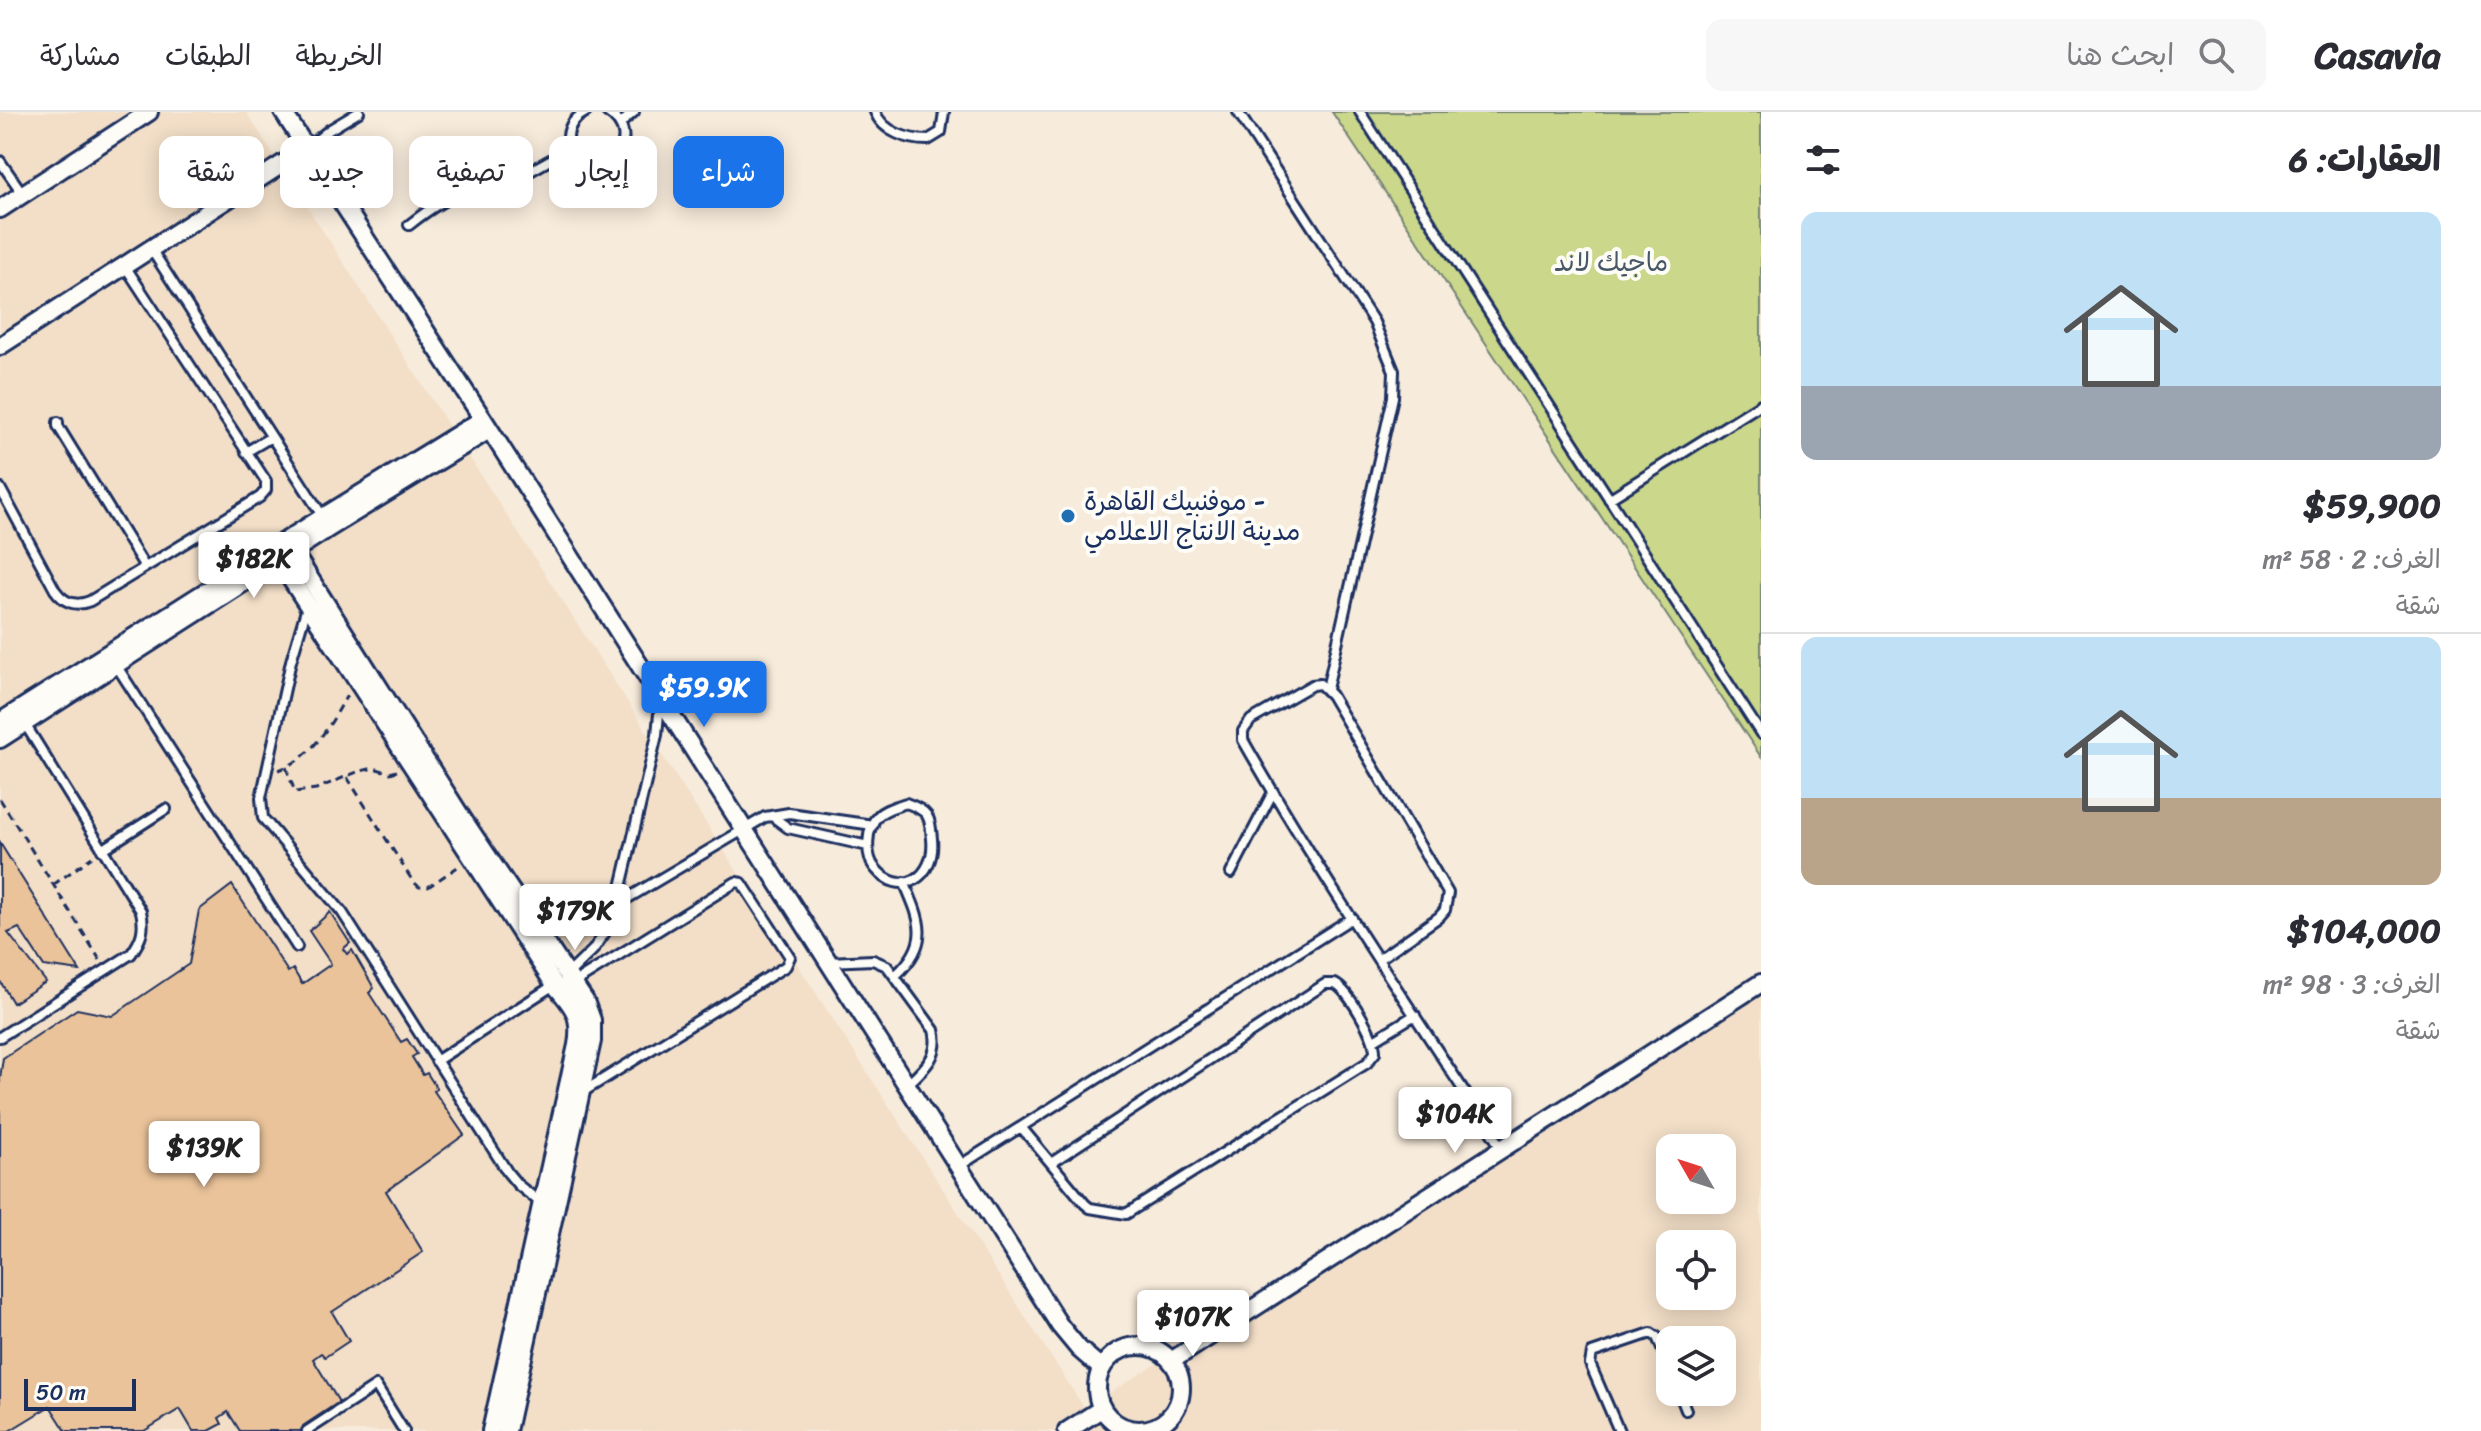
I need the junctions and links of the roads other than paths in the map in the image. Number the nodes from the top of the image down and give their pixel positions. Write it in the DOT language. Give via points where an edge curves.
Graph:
graph roads {
  1 [pos="149,112"];
  2 [pos="283,112"];
  3 [pos="359,112"];
  4 [pos="586,112"];
  5 [pos="607,112"];
  6 [pos="634,112"];
  7 [pos="875,112"];
  8 [pos="944,112"];
  9 [pos="1238,112"];
  10 [pos="1360,112"];
  11 [pos="571,116"];
  12 [pos="620,124"];
  13 [pos="299,136"];
  14 [pos="322,136"];
  15 [pos="568,136"];
  16 [pos="624,136"];
  17 [pos="549,159"];
  18 [pos="0,161"];
  19 [pos="280,165"];
  20 [pos="23,194"];
  21 [pos="346,208"];
  22 [pos="0,209"];
  23 [pos="409,225"];
  24 [pos="151,249"];
  25 [pos="125,266"];
  26 [pos="0,346"];
  27 [pos="1761,404"];
  28 [pos="58,422"];
  29 [pos="486,425"];
  30 [pos="271,437"];
  31 [pos="246,452"];
  32 [pos="0,488"];
  33 [pos="1609,499"];
  34 [pos="326,522"];
  35 [pos="282,551"];
  36 [pos="145,567"];
  37 [pos="314,602"];
  38 [pos="112,659"];
  39 [pos="1327,689"];
  40 [pos="661,699"];
  41 [pos="20,718"];
  42 [pos="0,722"];
  43 [pos="1761,734"];
  44 [pos="0,739"];
  45 [pos="1273,792"];
  46 [pos="166,809"];
  47 [pos="772,816"];
  48 [pos="873,825"];
  49 [pos="744,829"];
  50 [pos="868,846"];
  51 [pos="102,850"];
  52 [pos="1231,873"];
  53 [pos="904,882"];
  54 [pos="618,904"];
  55 [pos="1352,918"];
  56 [pos="297,947"];
  57 [pos="1379,959"];
  58 [pos="828,962"];
  59 [pos="896,975"];
  60 [pos="564,981"];
  61 [pos="1761,983"];
  62 [pos="1415,1015"];
  63 [pos="0,1037"];
  64 [pos="1374,1040"];
  65 [pos="436,1061"];
  66 [pos="907,1085"];
  67 [pos="580,1094"];
  68 [pos="1021,1127"];
  69 [pos="1502,1149"];
  70 [pos="1051,1163"];
  71 [pos="959,1166"];
  72 [pos="550,1203"];
  73 [pos="531,1286"];
  74 [pos="1656,1336"];
  75 [pos="1171,1361"];
  76 [pos="1101,1368"];
  77 [pos="1684,1406"];
  78 [pos="1101,1409"];
  79 [pos="1686,1410"];
  80 [pos="1164,1428"];
  81 [pos="307,1431"];
  82 [pos="404,1431"];
  83 [pos="491,1431"];
  84 [pos="507,1431"];
  85 [pos="1067,1431"];
  86 [pos="1619,1431"];
  1 -- 20 [label="street"];
  2 -- 13 [label="street"];
  3 -- 14 [label="lane"];
  4 -- 11 [label="lane"];
  5 -- 12 [label="lane"];
  6 -- 12 [label="lane"];
  7 -- 8 [label="lane" via="889,129 928,140 941,132"];
  9 -- 39 [label="lane" via="1374,322 1394,371 1393,397"];
  10 -- 33 [label="lane"];
  11 -- 15 [label="lane"];
  12 -- 16 [label="lane"];
  17 -- 23 [label="lane" via="508,181 453,195"];
  18 -- 20 [label="lane"];
  19 -- 24 [label="street"];
  20 -- 22 [label="street"];
  21 -- 29 [label="street"];
  24 -- 25 [label="street"];
  24 -- 30 [label="lane"];
  25 -- 26 [label="street"];
  25 -- 31 [label="lane"];
  27 -- 33 [label="lane"];
  28 -- 36 [label="lane"];
  29 -- 34 [label="street"];
  29 -- 40 [label="street"];
  30 -- 31 [label="lane"];
  30 -- 34 [label="lane"];
  31 -- 36 [label="lane" via="266,481 263,494"];
  32 -- 36 [label="lane" via="55,590 67,602 90,601"];
  33 -- 43 [label="lane"];
  34 -- 35 [label="street"];
  35 -- 37 [label="street"];
  35 -- 38 [label="street"];
  37 -- 60 [label="street" via="462,818"];
  37 -- 60 [label="street" via="355,678 472,857"];
  37 -- 65 [label="lane" via="291,661 260,805 266,824 330,895"];
  38 -- 41 [label="street"];
  38 -- 56 [label="lane"];
  39 -- 45 [label="lane" via="1312,685 1246,724 1243,740"];
  39 -- 57 [label="lane" via="1448,893 1439,917"];
  40 -- 49 [label="street"];
  40 -- 54 [label="lane"];
  41 -- 42 [label="street"];
  41 -- 44 [label="street"];
  41 -- 51 [label="lane"];
  45 -- 52 [label="lane"];
  45 -- 55 [label="lane"];
  46 -- 51 [label="lane"];
  47 -- 48 [label="lane" via="789,813"];
  47 -- 49 [label="lane"];
  47 -- 50 [label="lane" via="788,828"];
  48 -- 50 [label="lane"];
  48 -- 53 [label="lane" via="878,815 906,803 930,818 930,864 920,878"];
  49 -- 54 [label="lane"];
  49 -- 58 [label="street"];
  50 -- 53 [label="lane" via="870,862 880,874"];
  51 -- 63 [label="lane" via="141,911 141,941 131,954"];
  53 -- 59 [label="lane" via="920,919 920,938 916,952"];
  54 -- 60 [label="lane" via="603,937"];
  55 -- 57 [label="lane"];
  55 -- 68 [label="lane"];
  57 -- 62 [label="lane"];
  58 -- 59 [label="lane" via="873,960"];
  58 -- 66 [label="street"];
  59 -- 66 [label="lane" via="936,1040 931,1060"];
  60 -- 65 [label="lane"];
  60 -- 67 [label="street" via="589,1010 593,1031"];
  60 -- 67 [label="lane" via="736,882 742,883 790,957 786,966"];
  60 -- 72 [label="street" via="578,1036"];
  61 -- 69 [label="street"];
  62 -- 64 [label="lane"];
  62 -- 69 [label="lane"];
  64 -- 70 [label="lane" via="1375,1053 1367,1063 1126,1214 1090,1208"];
  64 -- 70 [label="lane" via="1344,990 1325,984"];
  65 -- 72 [label="lane" via="508,1173"];
  66 -- 71 [label="street"];
  67 -- 72 [label="street"];
  68 -- 70 [label="lane"];
  68 -- 71 [label="lane"];
  69 -- 75 [label="street"];
  71 -- 76 [label="street" via="1060,1326"];
  72 -- 73 [label="street"];
  73 -- 83 [label="street"];
  73 -- 84 [label="street"];
  74 -- 86 [label="lane" via="1651,1333 1592,1353 1590,1364"];
  75 -- 76 [label="street" via="1163,1352 1136,1345 1122,1349"];
  75 -- 80 [label="street" via="1182,1389"];
  76 -- 78 [label="street"];
  77 -- 79 [label="lane"];
  78 -- 80 [label="street" via="1110,1420 1135,1431"];
  78 -- 85 [label="street"];
  81 -- 82 [label="lane" via="376,1386"];
}
